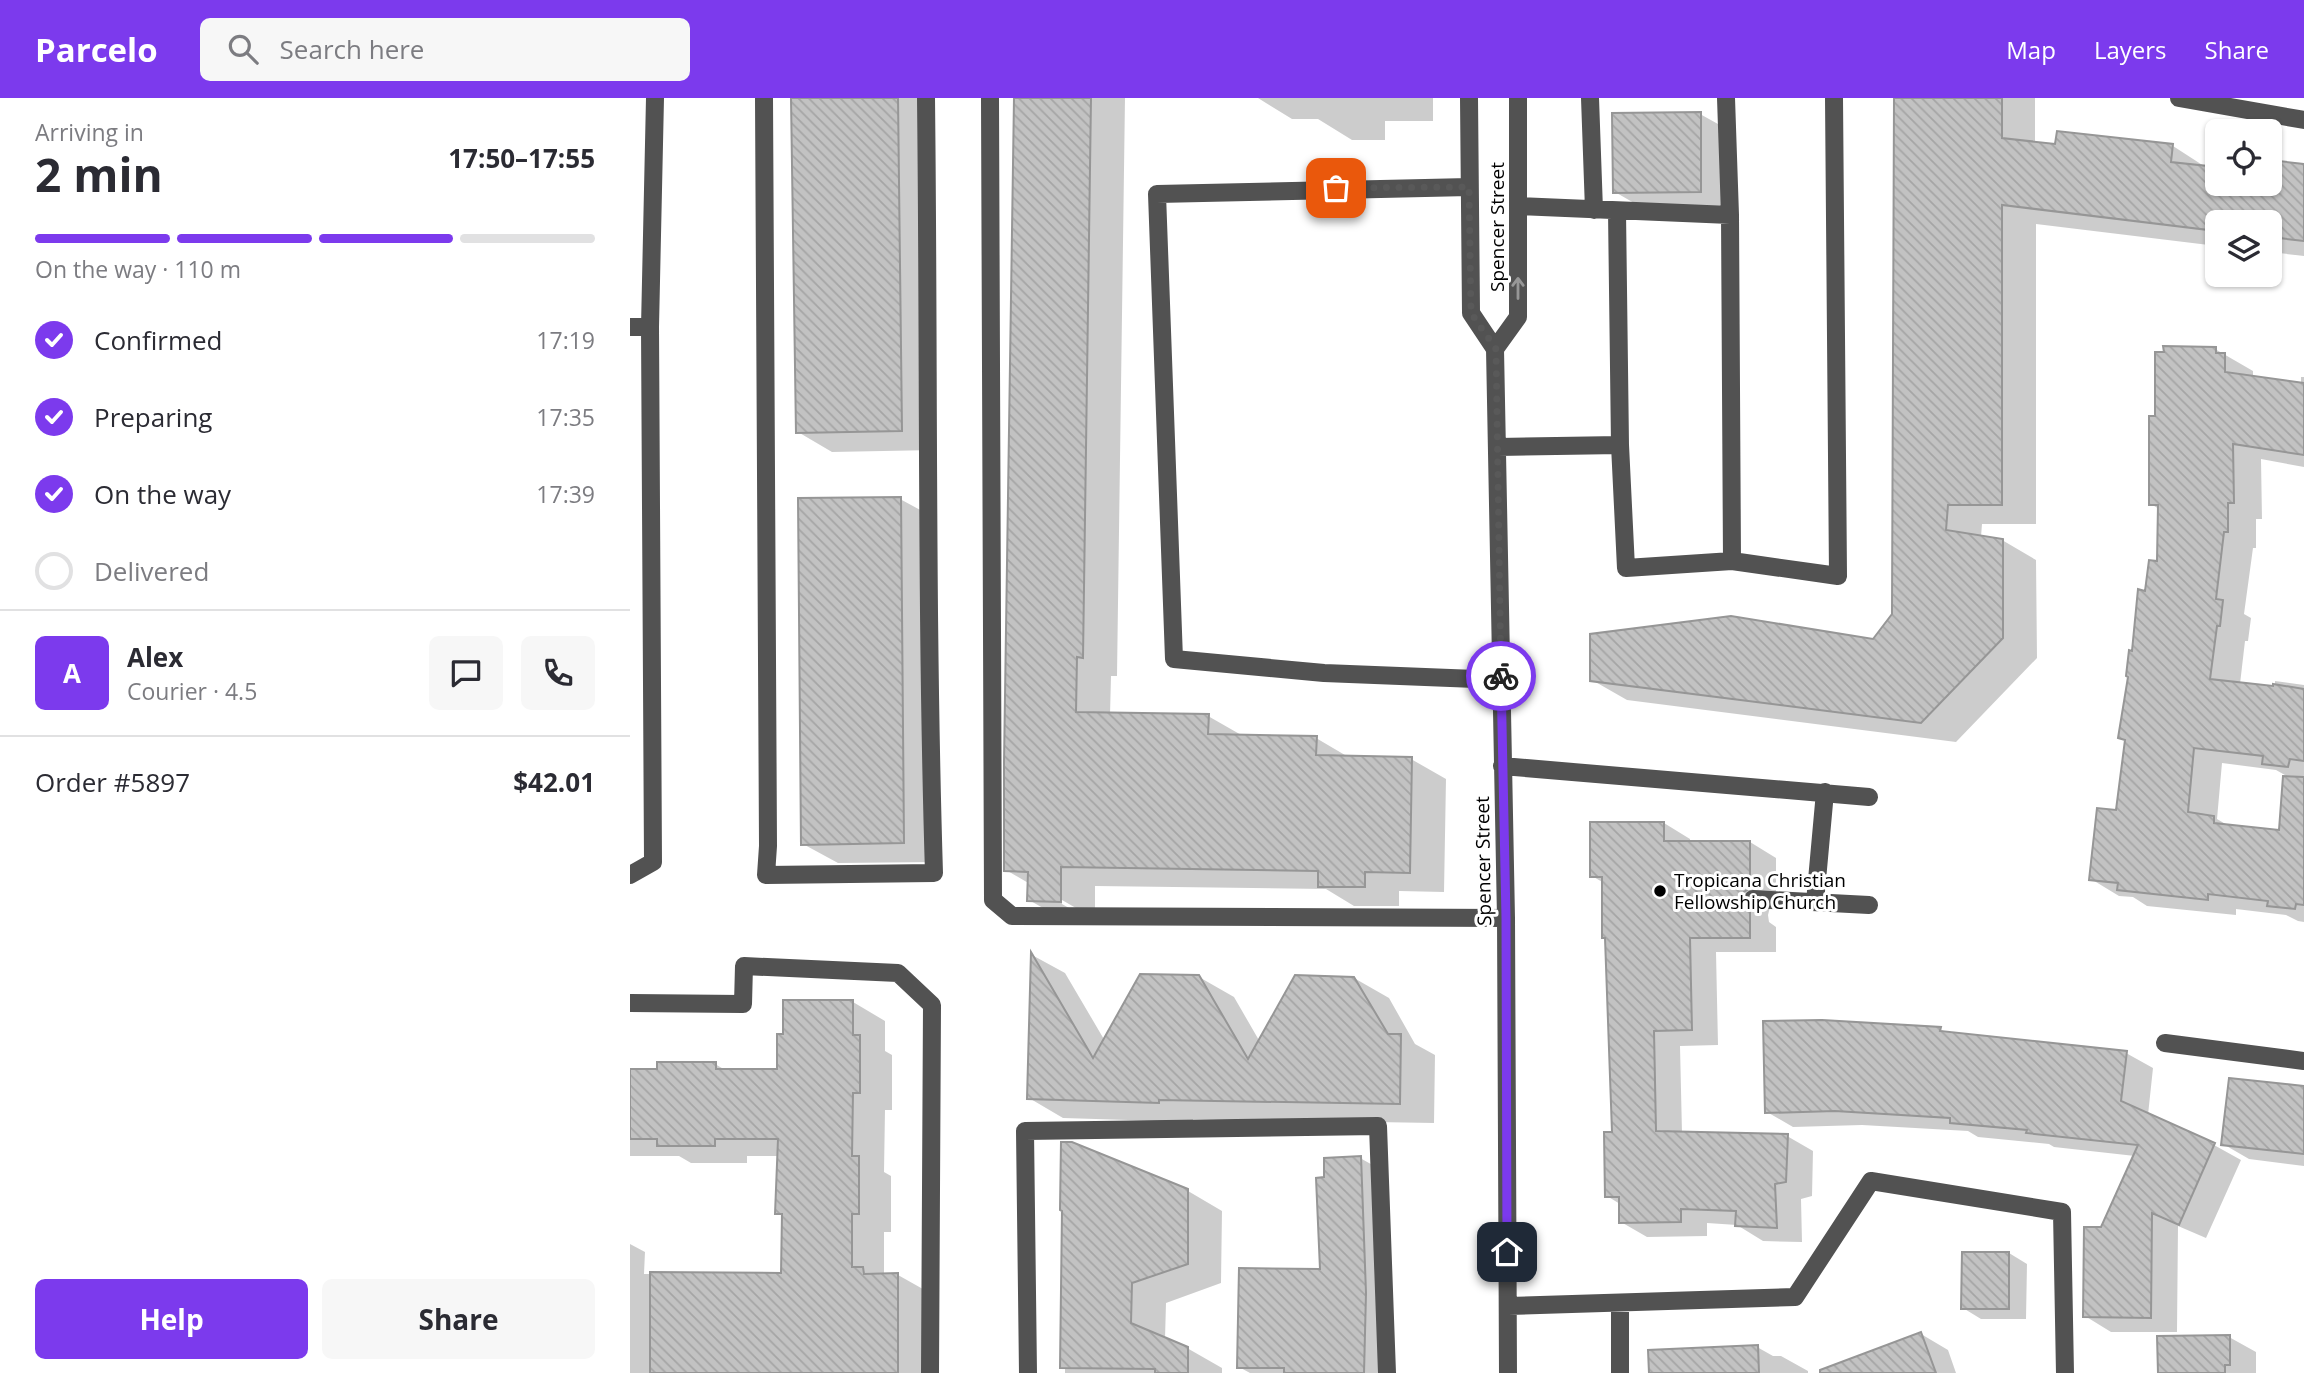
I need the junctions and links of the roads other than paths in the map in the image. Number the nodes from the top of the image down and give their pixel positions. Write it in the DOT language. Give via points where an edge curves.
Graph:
graph roads {
  1 [pos="655,98"];
  2 [pos="764,98"];
  3 [pos="926,98"];
  4 [pos="990,98"];
  5 [pos="1469,98"];
  6 [pos="1518,98"];
  7 [pos="1590,98"];
  8 [pos="1726,98"];
  9 [pos="1834,98"];
  10 [pos="2179,98"];
  11 [pos="2304,120"];
  12 [pos="1469,187"];
  13 [pos="1518,206"];
  14 [pos="1594,210"];
  15 [pos="1617,211"];
  16 [pos="1730,215"];
  17 [pos="630,327"];
  18 [pos="650,327"];
  19 [pos="1496,349"];
  20 [pos="1619,445"];
  21 [pos="1498,447"];
  22 [pos="1732,561"];
  23 [pos="1501,680"];
  24 [pos="1502,766"];
  25 [pos="1825,792"];
  26 [pos="1869,797"];
  27 [pos="630,875"];
  28 [pos="1753,899"];
  29 [pos="1815,902"];
  30 [pos="1869,905"];
  31 [pos="1506,918"];
  32 [pos="630,1003"];
  33 [pos="2165,1043"];
  34 [pos="2304,1061"];
  35 [pos="1620,1303"];
  36 [pos="1508,1307"];
  37 [pos="930,1373"];
  38 [pos="1028,1373"];
  39 [pos="1387,1373"];
  40 [pos="1508,1373"];
  41 [pos="1620,1373"];
  42 [pos="2065,1373"];
  1 -- 18 [label="street"];
  2 -- 3 [label="street" via="766,874 934,873 927,539"];
  4 -- 31 [label="street" via="993,900 1012,916"];
  5 -- 12 [label="street, Spencer Street"];
  6 -- 13 [label="street, Spencer Street"];
  7 -- 14 [label="street"];
  8 -- 16 [label="street"];
  9 -- 22 [label="street" via="1838,576"];
  10 -- 11 [label="street"];
  12 -- 19 [label="street, Spencer Street" via="1471,313"];
  12 -- 23 [label="street" via="1157,194 1174,659 1324,673"];
  13 -- 14 [label="street"];
  19 -- 13 [label="street, Spencer Street, one-way" via="1518,317"];
  14 -- 15 [label="street"];
  15 -- 16 [label="street"];
  15 -- 20 [label="street"];
  16 -- 22 [label="street"];
  17 -- 18 [label="street"];
  18 -- 27 [label="street" via="653,862"];
  19 -- 21 [label="street, Spencer Street"];
  20 -- 21 [label="street"];
  20 -- 22 [label="street" via="1626,568"];
  21 -- 23 [label="street, Spencer Street"];
  23 -- 24 [label="street, Spencer Street"];
  24 -- 25 [label="street"];
  24 -- 31 [label="street, Spencer Street"];
  25 -- 26 [label="street"];
  25 -- 29 [label="street"];
  28 -- 29 [label="street"];
  29 -- 30 [label="street"];
  31 -- 36 [label="street, Spencer Street"];
  32 -- 37 [label="street" via="743,1004 744,966 898,973 932,1005"];
  33 -- 34 [label="street"];
  35 -- 36 [label="street"];
  35 -- 41 [label="street"];
  35 -- 42 [label="street" via="1796,1297 1871,1181 2062,1213"];
  36 -- 40 [label="street, Spencer Street"];
  38 -- 39 [label="street" via="1025,1131 1378,1126"];
}
